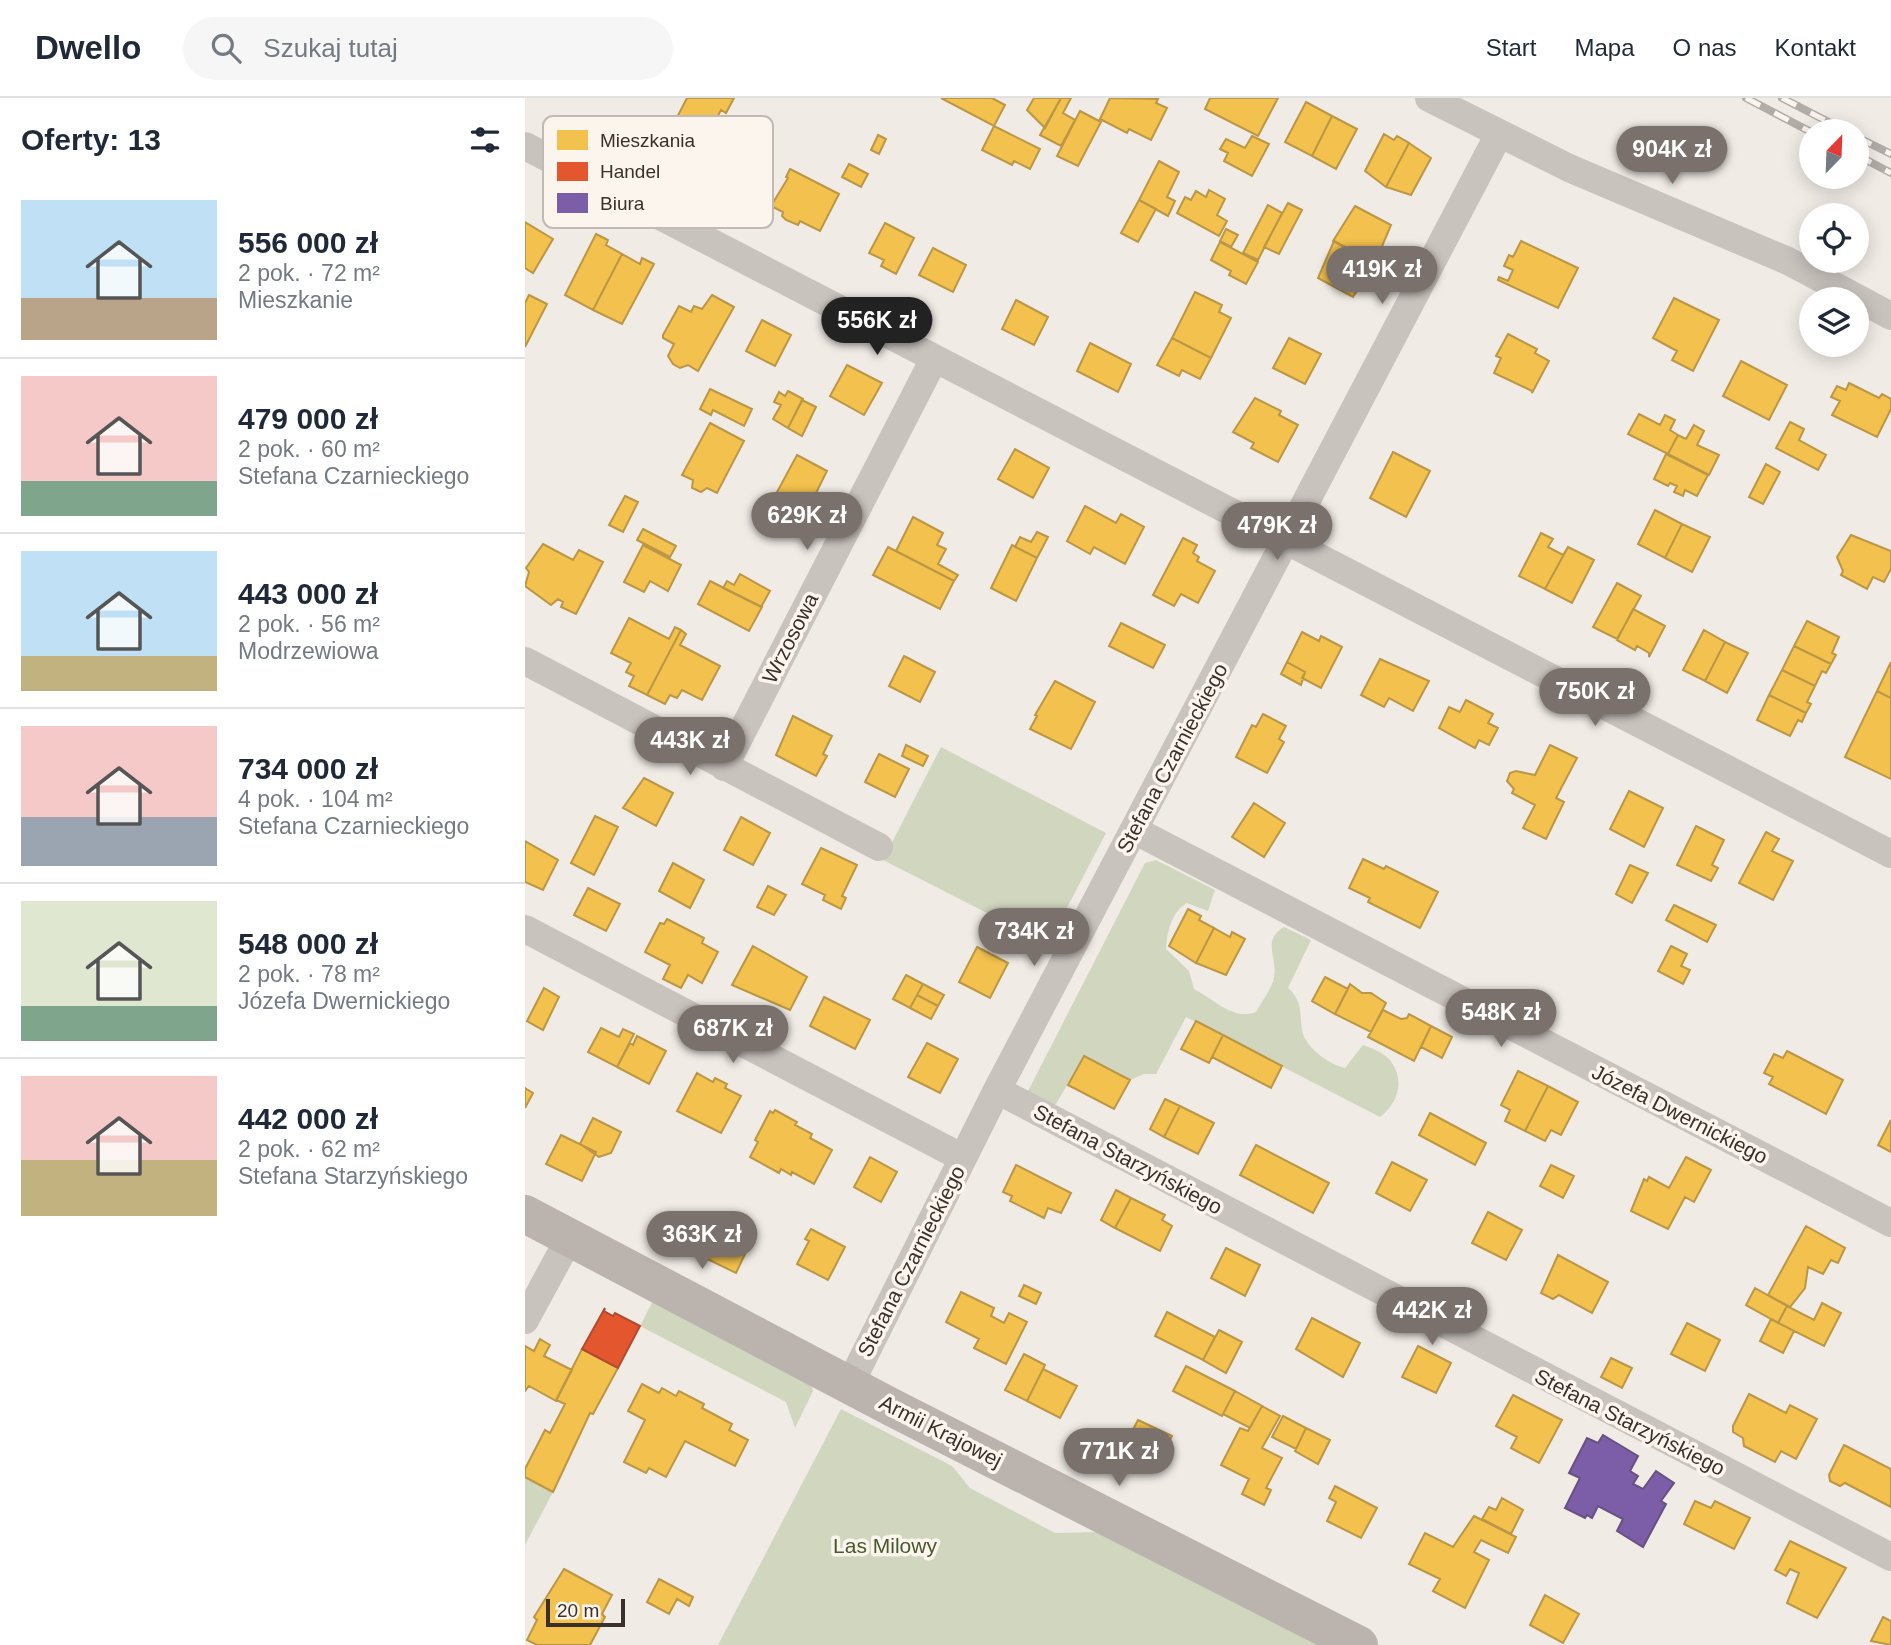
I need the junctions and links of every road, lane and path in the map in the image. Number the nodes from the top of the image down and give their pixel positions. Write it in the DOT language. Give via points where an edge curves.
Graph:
graph roads {
  1 [pos="1429,98"];
  2 [pos="1499,134"];
  3 [pos="525,146"];
  4 [pos="543,155"];
  5 [pos="682,228"];
  6 [pos="1891,316"];
  7 [pos="934,359"];
  8 [pos="1288,540"];
  9 [pos="525,661"];
  10 [pos="724,767"];
  11 [pos="1134,830"];
  12 [pos="879,847"];
  13 [pos="1891,854"];
  14 [pos="525,929"];
  15 [pos="997,1090"];
  16 [pos="963,1158"];
  17 [pos="525,1214"];
  18 [pos="1891,1223"];
  19 [pos="570,1237"];
  20 [pos="525,1320"];
  21 [pos="850,1384"];
  22 [pos="1891,1557"];
  23 [pos="1359,1645"];
  1 -- 2 [label="street"];
  2 -- 6 [label="street" via="1788,261"];
  2 -- 8 [label="street, Stefana Czarnieckiego"];
  3 -- 4 [label="street"];
  5 -- 7 [label="street"];
  7 -- 8 [label="street"];
  7 -- 10 [label="street, Wrzosowa"];
  8 -- 11 [label="street, Stefana Czarnieckiego"];
  8 -- 13 [label="street"];
  9 -- 10 [label="street"];
  10 -- 12 [label="street"];
  11 -- 15 [label="street, Stefana Czarnieckiego"];
  11 -- 18 [label="street, Józefa Dwernickiego"];
  14 -- 16 [label="street"];
  15 -- 16 [label="street, Stefana Czarnieckiego"];
  15 -- 22 [label="street, Stefana Starzyńskiego"];
  16 -- 21 [label="street, Stefana Czarnieckiego"];
  17 -- 19 [label="street, Armii Krajowej"];
  19 -- 20 [label="street"];
  19 -- 21 [label="street, Armii Krajowej"];
  21 -- 23 [label="street, Armii Krajowej"];
}
